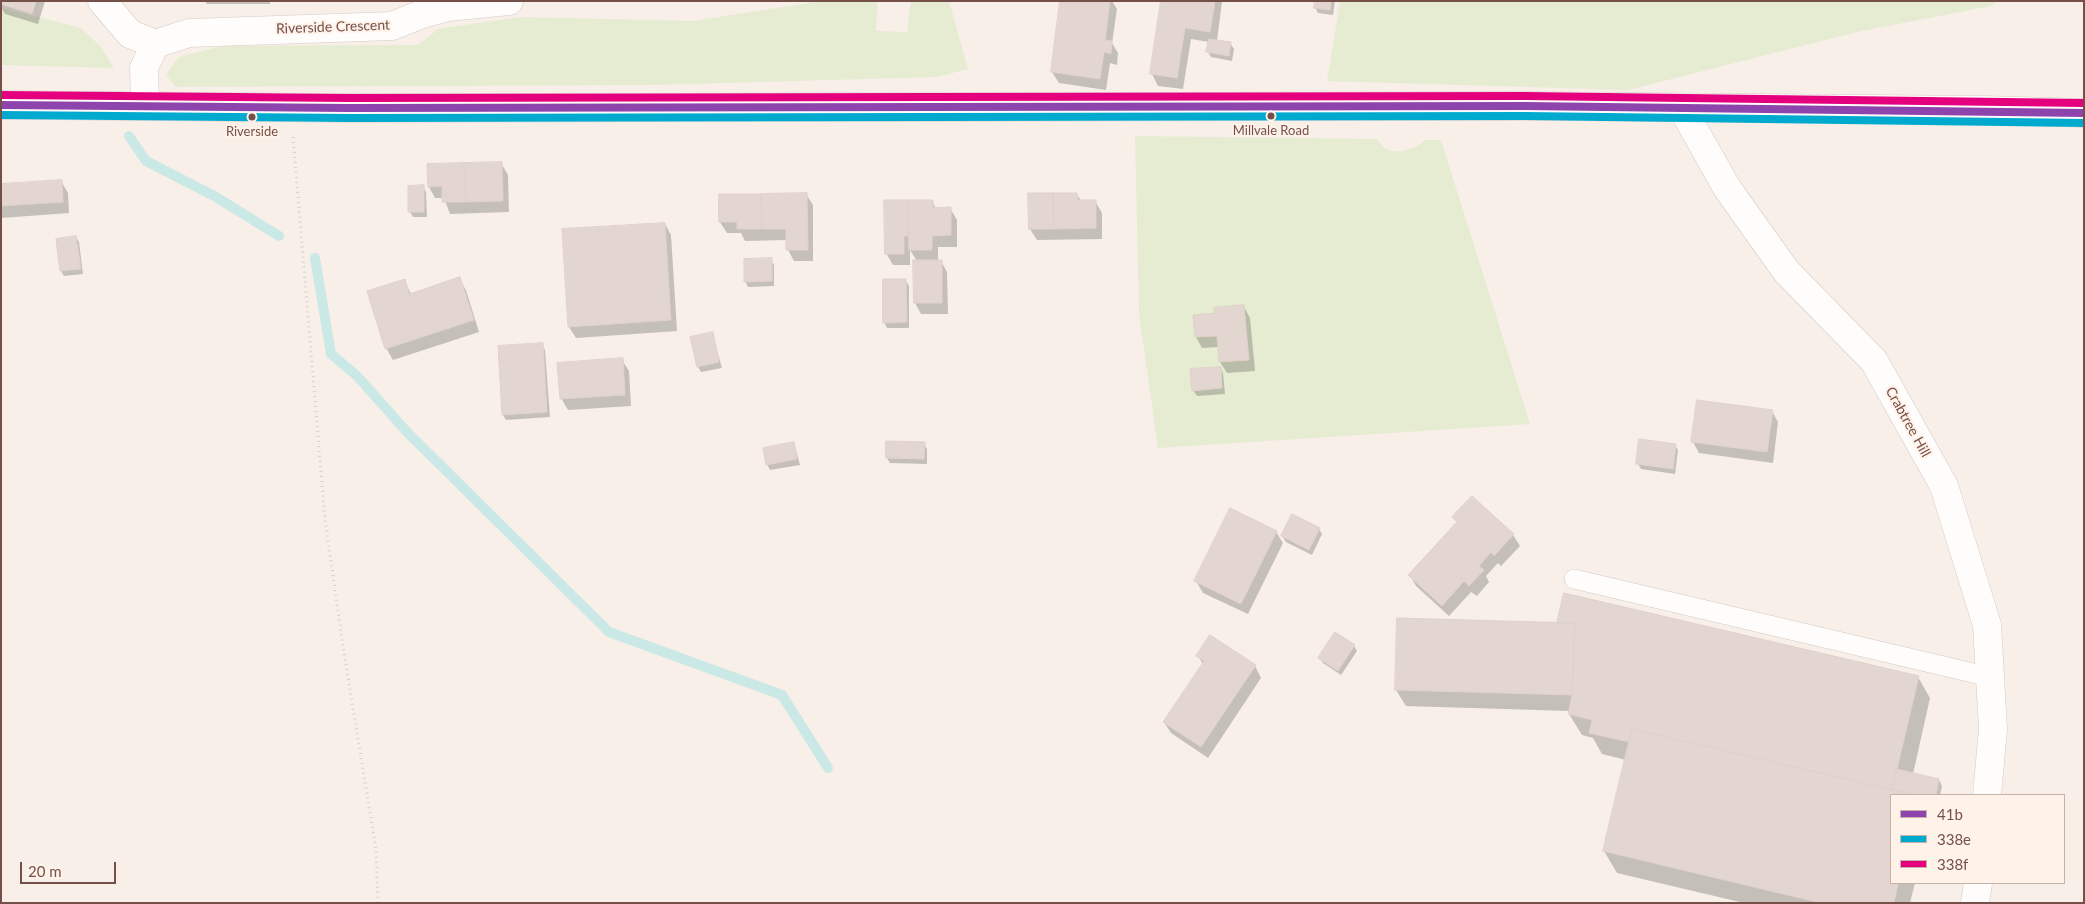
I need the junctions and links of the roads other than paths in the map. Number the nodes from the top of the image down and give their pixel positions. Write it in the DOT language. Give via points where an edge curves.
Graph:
graph roads {
  1 [pos="102,1"];
  2 [pos="509,1"];
  3 [pos="155,44"];
  4 [pos="1,105"];
  5 [pos="145,106"];
  6 [pos="1682,108"];
  7 [pos="2084,113"];
  8 [pos="1574,579"];
  9 [pos="1990,677"];
  10 [pos="1987,794"];
  11 [pos="1978,884"];
  12 [pos="1975,903"];
  1 -- 3 [label="main road" via="130,34"];
  2 -- 3 [label="main road, Riverside Crescent" via="448,7 392,26 189,33"];
  3 -- 5 [label="main road" via="144,68"];
  4 -- 5 [label="main road"];
  5 -- 6 [label="main road"];
  6 -- 7 [label="main road"];
  6 -- 9 [label="main road, Crabtree Hill" via="1727,188 1786,271 1874,361 1944,486 1987,625"];
  8 -- 9 [label="lane"];
  9 -- 10 [label="main road, Crabtree Hill" via="1993,729"];
  11 -- 12 [label="main road"];
}
